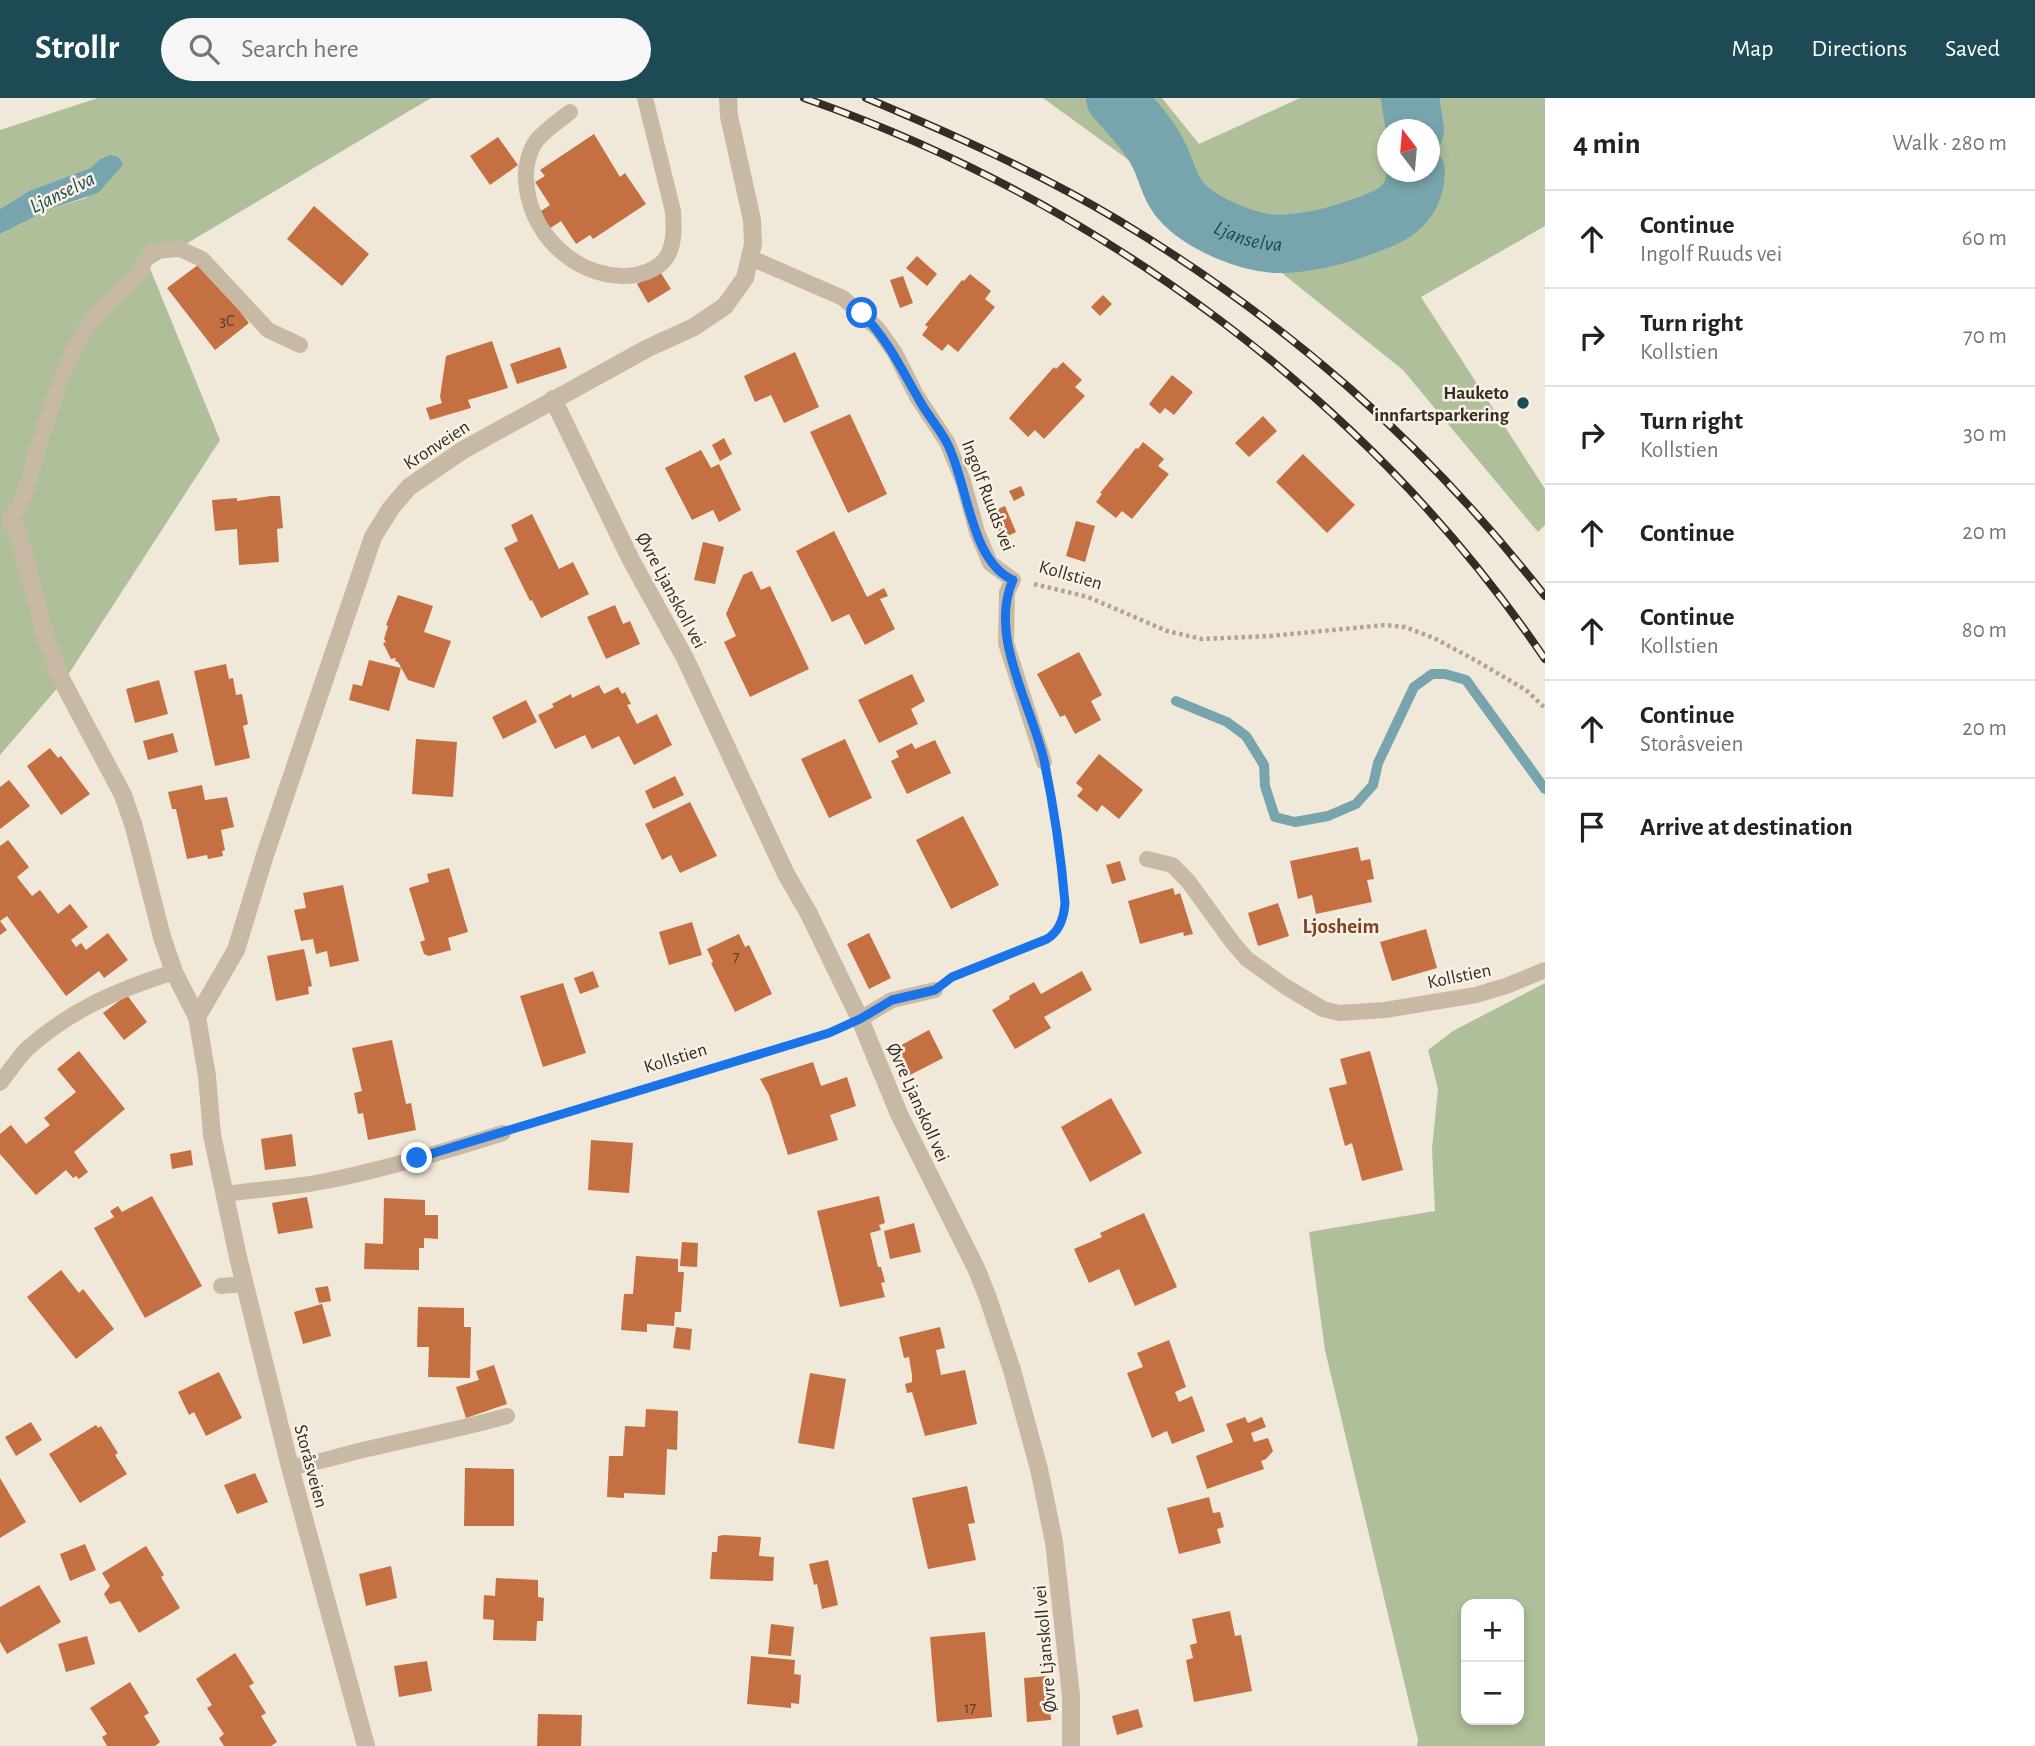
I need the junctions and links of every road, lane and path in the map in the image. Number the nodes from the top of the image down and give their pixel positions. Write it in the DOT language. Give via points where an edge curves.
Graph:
graph roads {
  1 [pos="645,98"];
  2 [pos="728,98"];
  3 [pos="570,112"];
  4 [pos="751,258"];
  5 [pos="300,345"];
  6 [pos="553,399"];
  7 [pos="11,519"];
  8 [pos="1013,580"];
  9 [pos="1545,708"];
  10 [pos="1044,762"];
  11 [pos="1147,859"];
  12 [pos="1545,970"];
  13 [pos="174,972"];
  14 [pos="935,990"];
  15 [pos="197,1017"];
  16 [pos="860,1019"];
  17 [pos="0,1083"];
  18 [pos="503,1133"];
  19 [pos="226,1194"];
  20 [pos="245,1284"];
  21 [pos="221,1286"];
  22 [pos="507,1416"];
  23 [pos="290,1467"];
  24 [pos="366,1746"];
  25 [pos="1071,1746"];
  1 -- 3 [label="lane" via="674,228 667,257 650,271 633,276 590,271 574,263 541,229 531,210 525,174 530,153 536,140"];
  2 -- 4 [label="street, Kronveien" via="752,220"];
  4 -- 6 [label="street, Kronveien" via="746,278 725,306 694,327"];
  4 -- 8 [label="lane, Ingolf Ruuds vei" via="843,298 877,329 947,442 990,562"];
  5 -- 7 [label="lane" via="255,319 202,259 180,249 153,251 141,272 93,319 70,359 29,484"];
  6 -- 15 [label="street, Kronveien" via="410,486 373,537 236,950"];
  6 -- 16 [label="street, Øvre Ljanskoll vei"];
  7 -- 13 [label="street" via="59,675 123,795"];
  8 -- 9 [label="path, Kollstien" via="1088,597 1167,631 1202,639 1405,627 1475,660 1525,690"];
  8 -- 10 [label="lane, Kollstien" via="1007,592 1006,643"];
  10 -- 14 [label="path" via="1059,837 1065,903 1060,925 1047,939 952,977"];
  11 -- 12 [label="lane, Kollstien" via="1172,864 1247,959 1323,1009 1339,1013 1385,1010 1476,995"];
  13 -- 15 [label="street, Storåsveien"];
  13 -- 17 [label="lane" via="105,996 74,1013 25,1051"];
  14 -- 16 [label="lane" via="892,1000"];
  15 -- 19 [label="street, Storåsveien" via="212,1135"];
  16 -- 18 [label="path, Kollstien" via="829,1033"];
  16 -- 25 [label="street, Øvre Ljanskoll vei" via="899,1114 976,1268 1012,1370 1054,1542 1071,1696"];
  18 -- 19 [label="lane" via="349,1176"];
  19 -- 20 [label="street, Storåsveien"];
  20 -- 21 [label="lane"];
  20 -- 23 [label="street, Storåsveien"];
  22 -- 23 [label="lane"];
  23 -- 24 [label="street, Storåsveien"];
}
